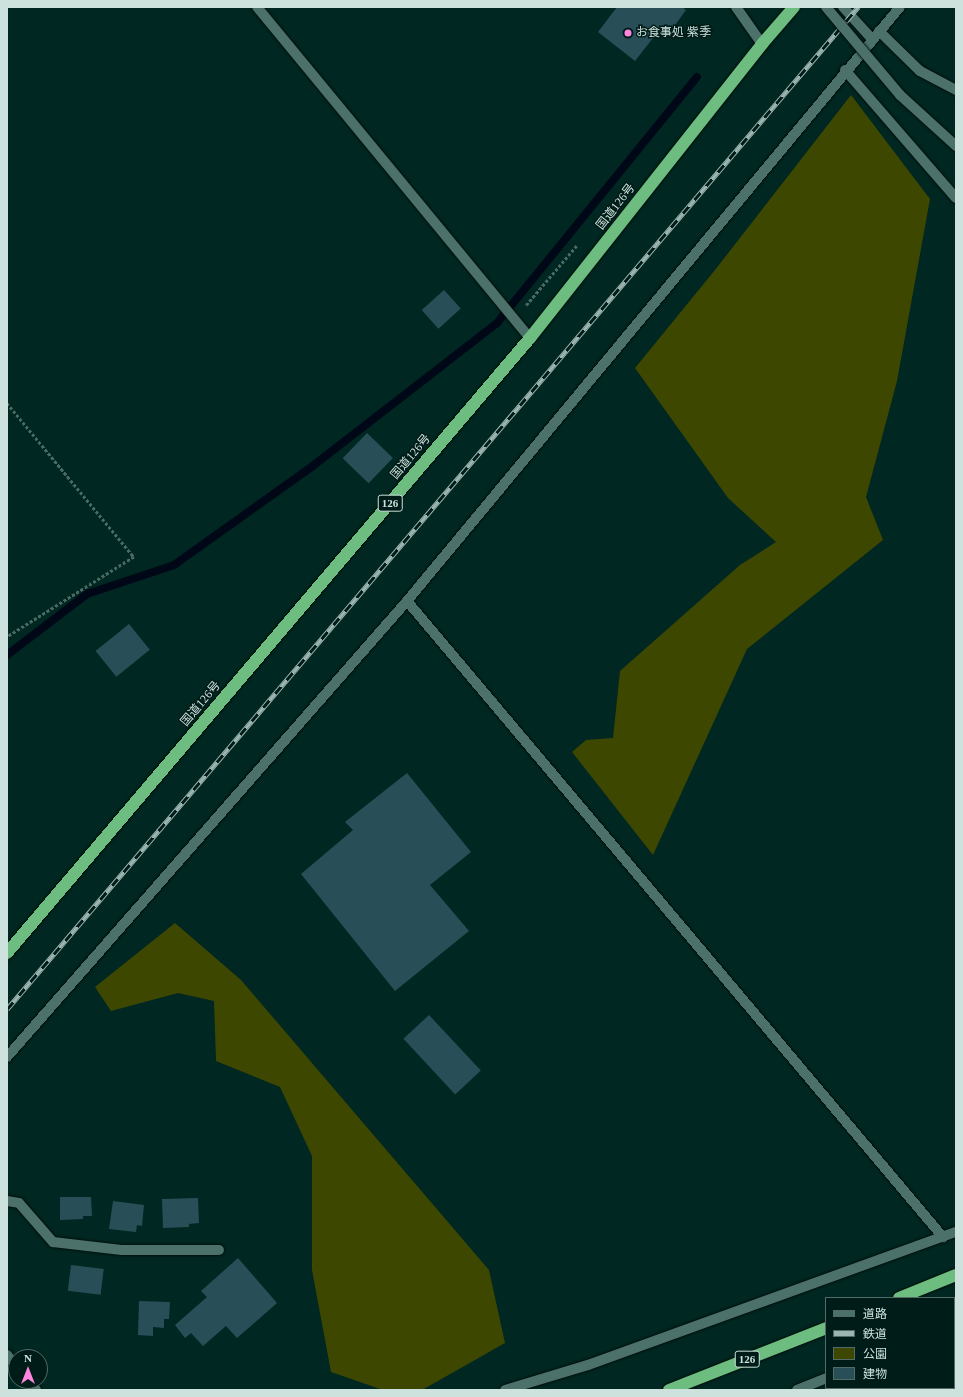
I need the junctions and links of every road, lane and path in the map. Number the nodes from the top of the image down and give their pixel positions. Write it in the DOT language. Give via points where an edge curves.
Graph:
graph roads {
  1 [pos="257,7"];
  2 [pos="736,7"];
  3 [pos="794,7"];
  4 [pos="826,7"];
  5 [pos="843,7"];
  6 [pos="900,7"];
  7 [pos="879,31"];
  8 [pos="872,39"];
  9 [pos="762,44"];
  10 [pos="845,70"];
  11 [pos="956,90"];
  12 [pos="956,146"];
  13 [pos="956,198"];
  14 [pos="530,338"];
  15 [pos="7,403"];
  16 [pos="407,601"];
  17 [pos="7,637"];
  18 [pos="7,953"];
  19 [pos="7,1057"];
  20 [pos="7,1201"];
  21 [pos="956,1232"];
  22 [pos="943,1237"];
  23 [pos="219,1250"];
  24 [pos="956,1275"];
  25 [pos="901,1297"];
  26 [pos="825,1328"];
  27 [pos="825,1378"];
  28 [pos="505,1390"];
  29 [pos="669,1390"];
  30 [pos="797,1390"];
  1 -- 14 [label="street"];
  2 -- 9 [label="street"];
  3 -- 9 [label="highway, 国道126号 / 126"];
  4 -- 12 [label="street, bridge" via="900,95"];
  5 -- 8 [label="street"];
  6 -- 7 [label="street"];
  7 -- 8 [label="street"];
  7 -- 11 [label="street" via="920,71"];
  8 -- 10 [label="street"];
  9 -- 14 [label="highway, 国道126号 / 126"];
  10 -- 13 [label="street"];
  10 -- 16 [label="street"];
  14 -- 18 [label="highway, 国道126号 / 126"];
  15 -- 17 [label="path" via="134,557"];
  16 -- 19 [label="street"];
  16 -- 22 [label="street"];
  20 -- 23 [label="street" via="19,1203 53,1242 122,1250"];
  21 -- 22 [label="street"];
  22 -- 28 [label="street" via="588,1365"];
  24 -- 25 [label="highway"];
  26 -- 29 [label="highway, 126"];
  27 -- 30 [label="street"];
}
